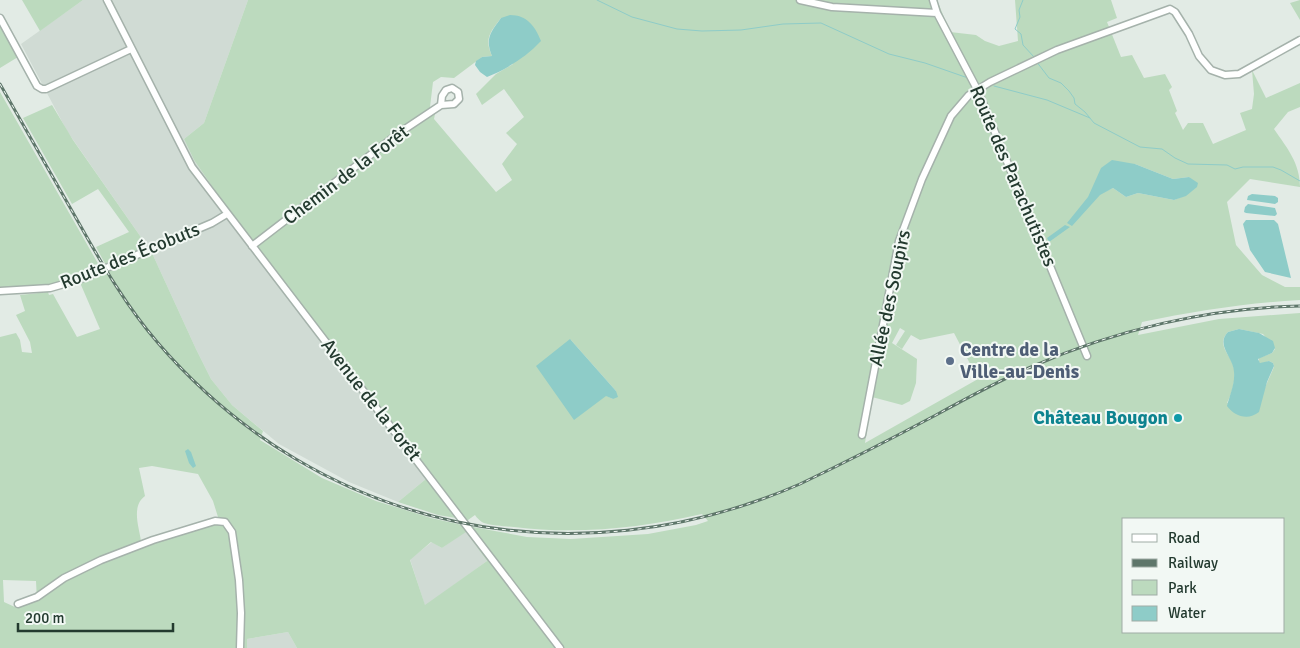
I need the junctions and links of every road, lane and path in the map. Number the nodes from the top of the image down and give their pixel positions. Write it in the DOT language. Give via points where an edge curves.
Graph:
graph roads {
  1 [pos="107,0"];
  2 [pos="800,0"];
  3 [pos="933,0"];
  4 [pos="937,13"];
  5 [pos="0,18"];
  6 [pos="1300,40"];
  7 [pos="131,48"];
  8 [pos="977,89"];
  9 [pos="441,105"];
  10 [pos="227,214"];
  11 [pos="252,246"];
  12 [pos="0,291"];
  13 [pos="1087,356"];
  14 [pos="862,436"];
  15 [pos="18,604"];
  16 [pos="240,648"];
  17 [pos="560,648"];
  1 -- 7 [label="street, Avenue de la Forêt"];
  2 -- 4 [label="street" via="832,7"];
  3 -- 4 [label="street, Route des Parachutistes"];
  4 -- 8 [label="street, Route des Parachutistes"];
  5 -- 7 [label="street" via="37,86 42,89"];
  6 -- 8 [label="street, Allée des Soupirs" via="1239,74 1225,75 1211,70 1170,9 1057,50"];
  7 -- 10 [label="street, Avenue de la Forêt" via="183,152"];
  8 -- 13 [label="street, Route des Parachutistes"];
  8 -- 14 [label="street, Allée des Soupirs" via="960,103 951,116 899,241"];
  9 -- 11 [label="street, Chemin de la Forêt" via="391,139"];
  10 -- 11 [label="street, Avenue de la Forêt"];
  10 -- 12 [label="street, Route des Écobuts" via="78,280 50,288"];
  11 -- 17 [label="street, Avenue de la Forêt"];
  15 -- 16 [label="street" via="37,597 64,578 101,560 215,521 225,522 232,532 239,580"];
}
